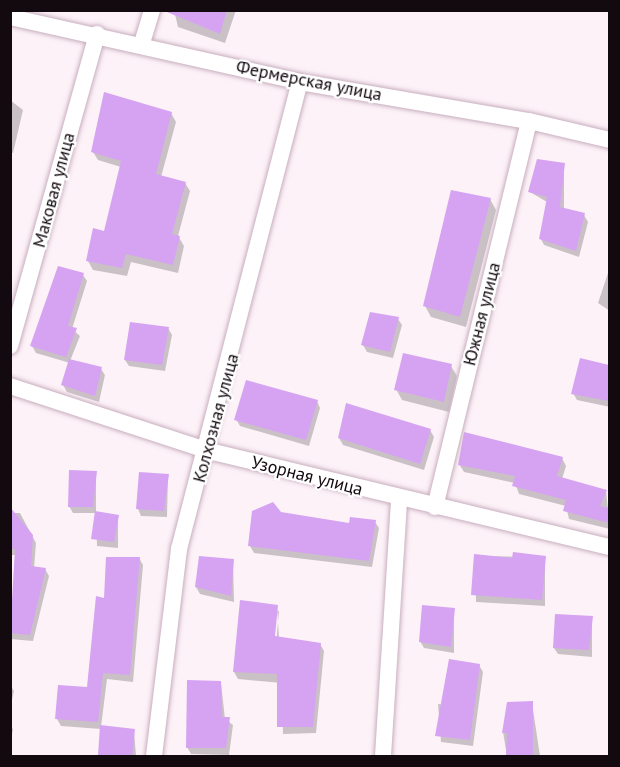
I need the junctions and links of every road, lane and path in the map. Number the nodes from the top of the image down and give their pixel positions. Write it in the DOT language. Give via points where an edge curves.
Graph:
graph roads {
  1 [pos="152,10"];
  2 [pos="10,16"];
  3 [pos="96,34"];
  4 [pos="142,43"];
  5 [pos="300,82"];
  6 [pos="529,121"];
  7 [pos="609,140"];
  8 [pos="10,346"];
  9 [pos="10,386"];
  10 [pos="209,451"];
  11 [pos="399,499"];
  12 [pos="435,507"];
  13 [pos="609,547"];
  14 [pos="154,756"];
  15 [pos="383,756"];
  1 -- 4 [label="street"];
  2 -- 3 [label="street, Фермерская улица"];
  3 -- 4 [label="street, Фермерская улица"];
  3 -- 8 [label="street, Маковая улица"];
  4 -- 5 [label="street, Фермерская улица"];
  5 -- 6 [label="street, Фермерская улица"];
  5 -- 10 [label="street, Колхозная улица"];
  6 -- 7 [label="street, Фермерская улица"];
  6 -- 12 [label="street, Южная улица"];
  9 -- 10 [label="street, Узорная улица"];
  10 -- 11 [label="street, Узорная улица"];
  10 -- 14 [label="street, Колхозная улица" via="179,549"];
  11 -- 12 [label="street, Узорная улица"];
  11 -- 15 [label="street"];
  12 -- 13 [label="street, Узорная улица"];
}
